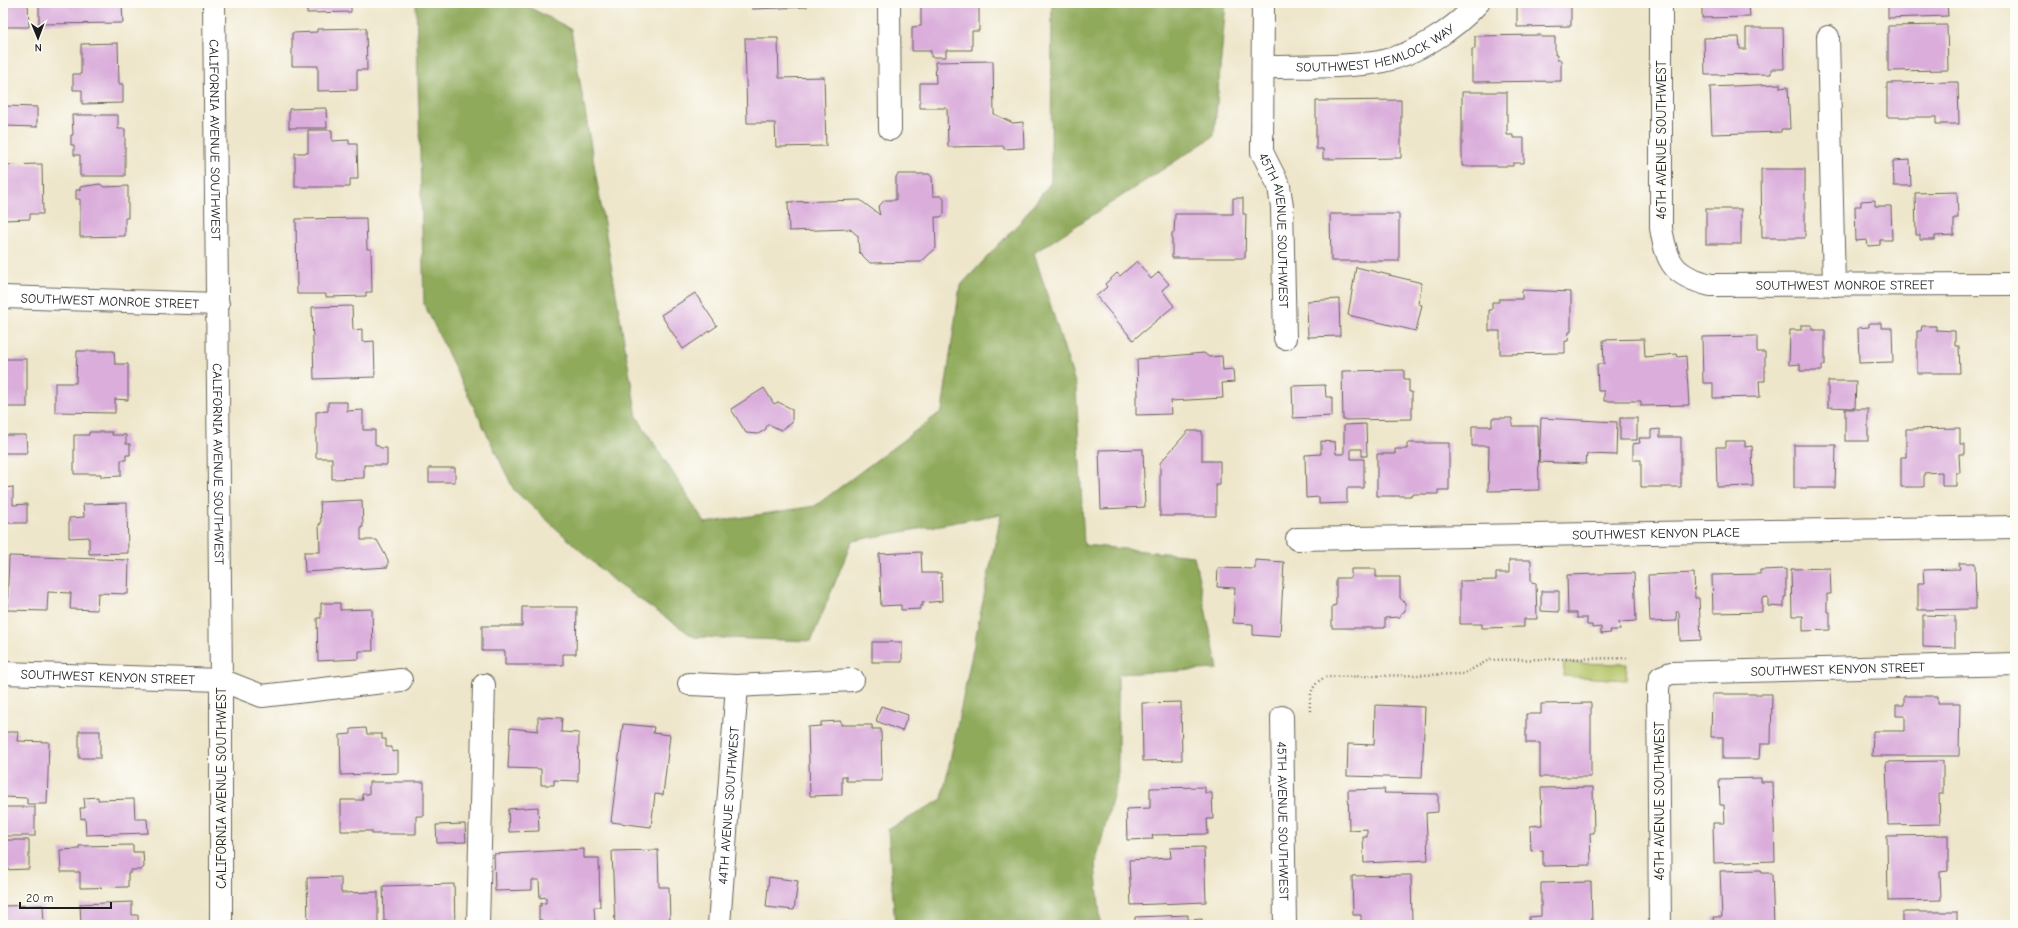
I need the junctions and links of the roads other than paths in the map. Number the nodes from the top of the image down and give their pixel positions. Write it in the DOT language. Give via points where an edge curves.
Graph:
graph roads {
  1 [pos="214,3"];
  2 [pos="889,3"];
  3 [pos="1263,3"];
  4 [pos="1478,3"];
  5 [pos="1661,3"];
  6 [pos="1828,37"];
  7 [pos="1263,67"];
  8 [pos="890,129"];
  9 [pos="1678,272"];
  10 [pos="2015,284"];
  11 [pos="1834,285"];
  12 [pos="3,297"];
  13 [pos="218,304"];
  14 [pos="1285,338"];
  15 [pos="2015,527"];
  16 [pos="1297,539"];
  17 [pos="2015,664"];
  18 [pos="3,673"];
  19 [pos="1661,677"];
  20 [pos="221,680"];
  21 [pos="401,680"];
  22 [pos="853,680"];
  23 [pos="689,684"];
  24 [pos="484,685"];
  25 [pos="737,686"];
  26 [pos="1282,717"];
  27 [pos="221,925"];
  28 [pos="478,925"];
  29 [pos="720,925"];
  30 [pos="1285,925"];
  31 [pos="1660,925"];
  1 -- 13 [label="street, CALIFORNIA AVENUE SOUTHWEST"];
  2 -- 8 [label="street"];
  3 -- 7 [label="street, 45TH AVENUE SOUTHWEST"];
  4 -- 7 [label="street, SOUTHWEST HEMLOCK WAY" via="1467,15 1436,37 1408,52 1381,61 1356,65"];
  5 -- 9 [label="street, 46TH AVENUE SOUTHWEST" via="1661,228 1665,252"];
  6 -- 11 [label="street"];
  7 -- 14 [label="street, 45TH AVENUE SOUTHWEST" via="1262,152 1279,186 1282,207"];
  9 -- 11 [label="street, SOUTHWEST MONROE STREET" via="1711,285"];
  10 -- 11 [label="street, SOUTHWEST MONROE STREET"];
  12 -- 13 [label="street, SOUTHWEST MONROE STREET"];
  13 -- 20 [label="street, CALIFORNIA AVENUE SOUTHWEST"];
  15 -- 16 [label="street, SOUTHWEST KENYON PLACE"];
  17 -- 19 [label="street, SOUTHWEST KENYON STREET" via="1671,673"];
  18 -- 20 [label="street, SOUTHWEST KENYON STREET"];
  19 -- 31 [label="street, 46TH AVENUE SOUTHWEST" via="1658,686"];
  20 -- 21 [label="street, SOUTHWEST KENYON STREET" via="262,696"];
  20 -- 27 [label="street, CALIFORNIA AVENUE SOUTHWEST"];
  22 -- 25 [label="street"];
  23 -- 25 [label="street"];
  24 -- 28 [label="street"];
  25 -- 29 [label="street, 44TH AVENUE SOUTHWEST"];
  26 -- 30 [label="street, 45TH AVENUE SOUTHWEST"];
}
